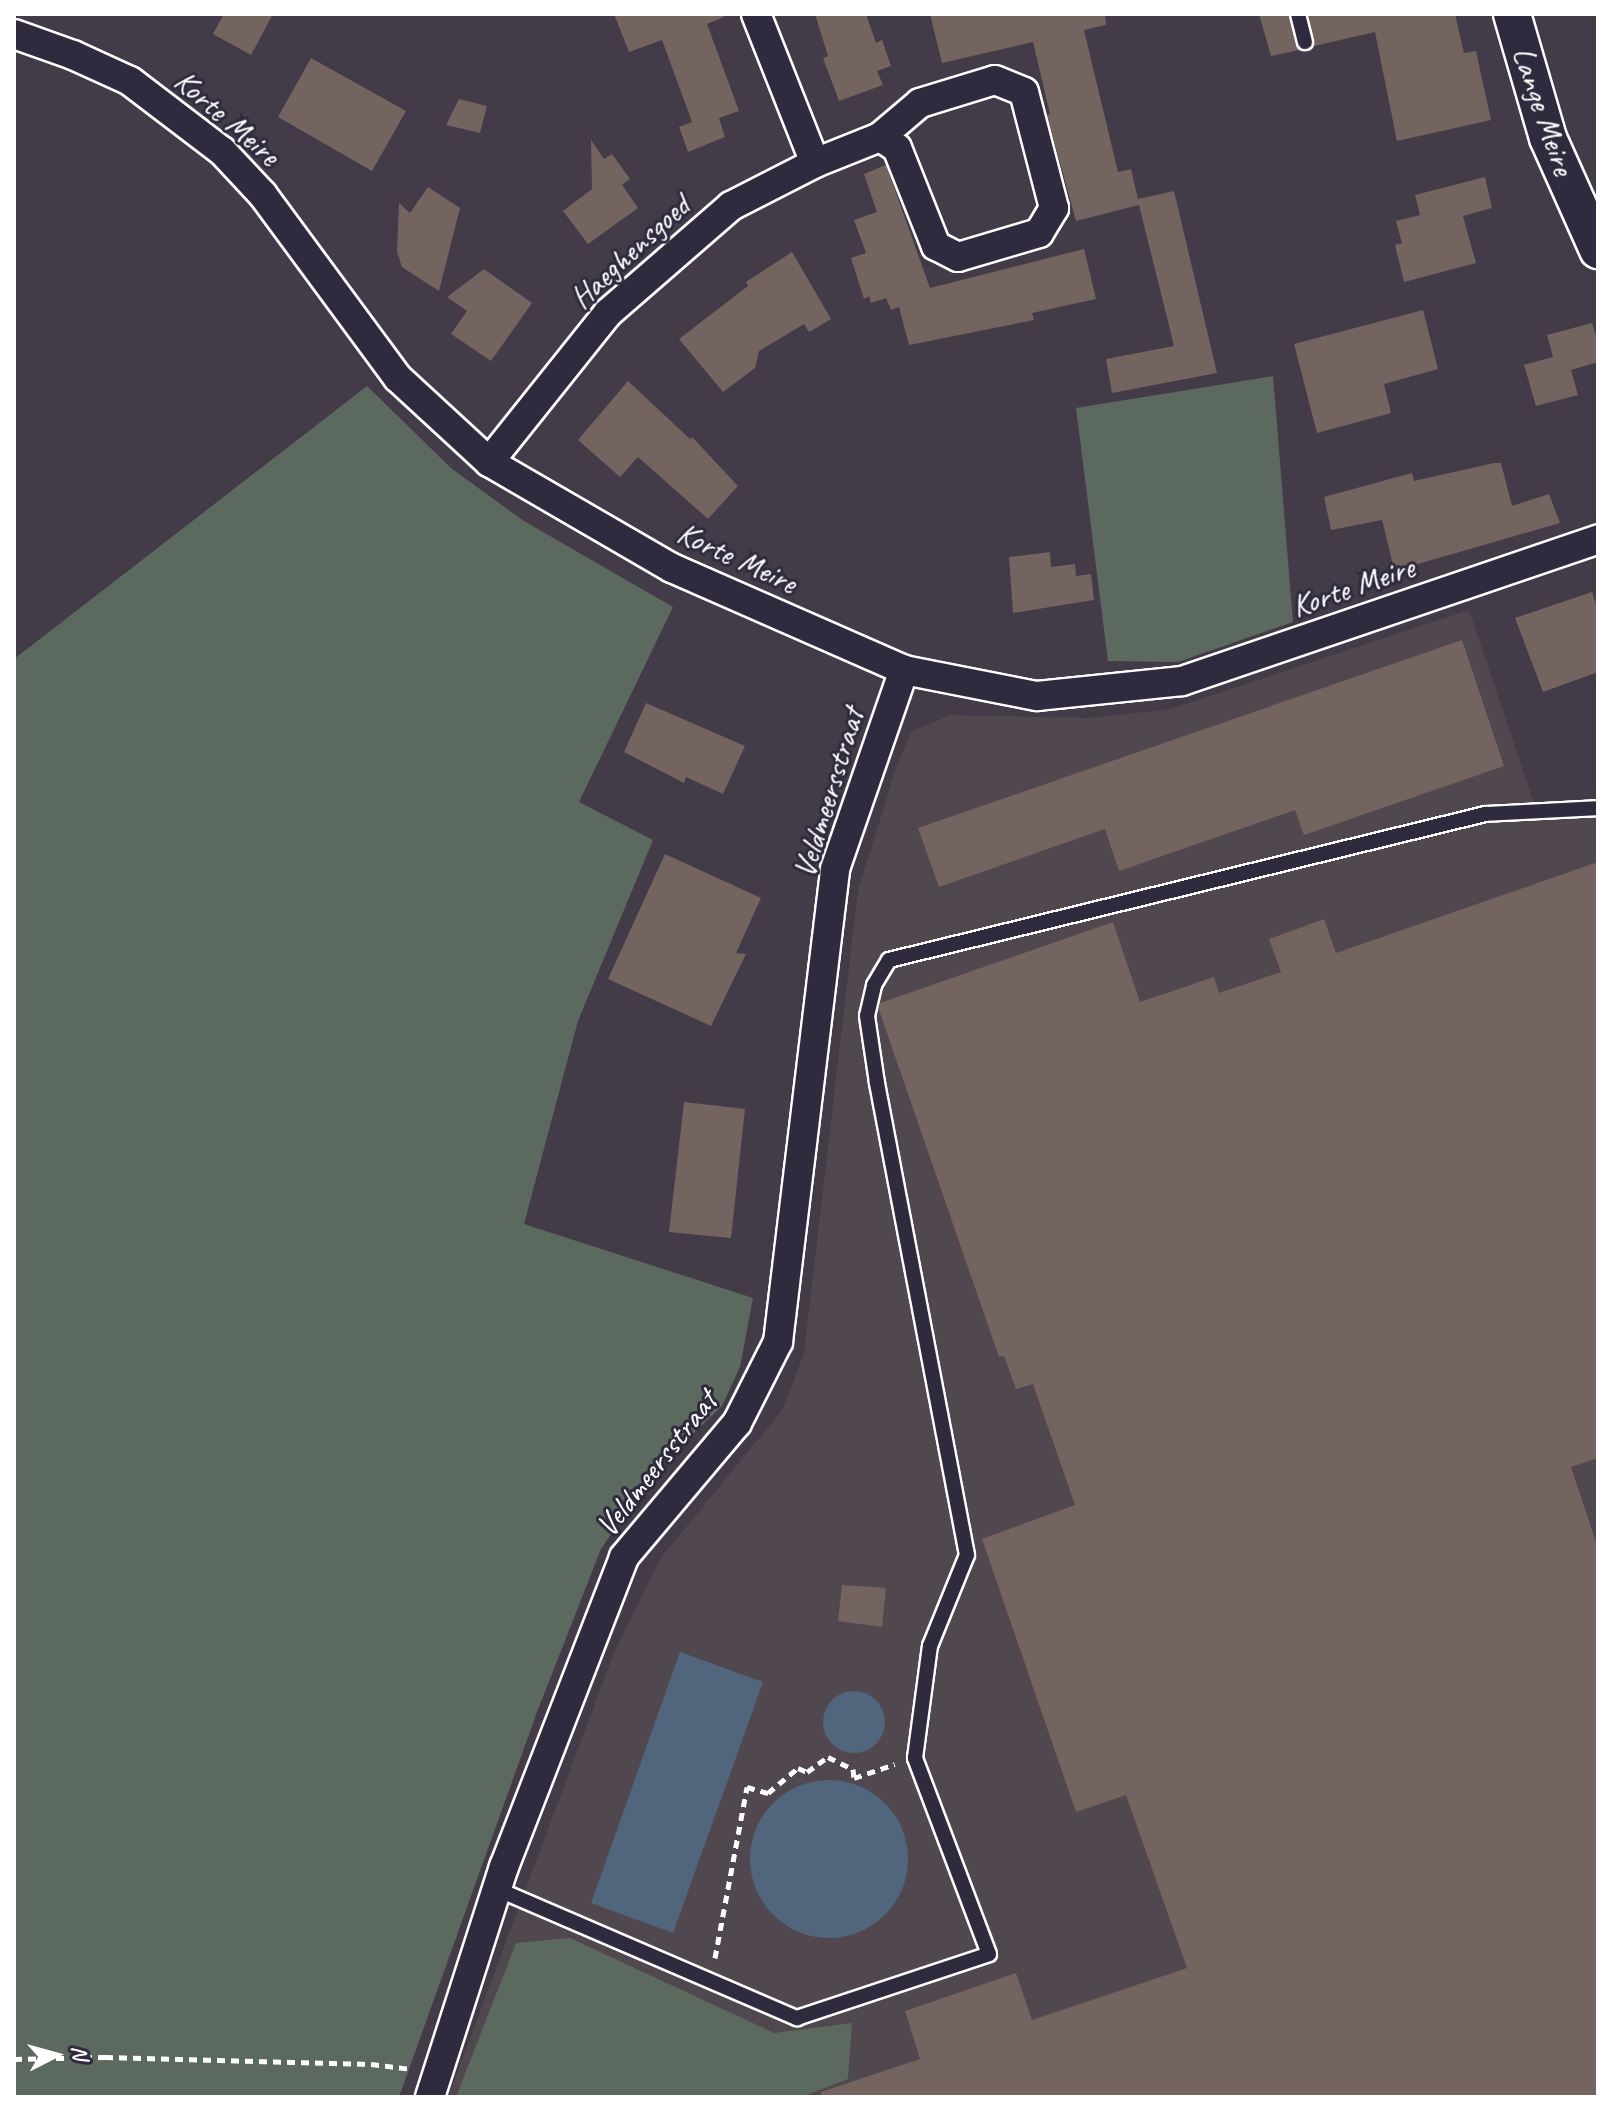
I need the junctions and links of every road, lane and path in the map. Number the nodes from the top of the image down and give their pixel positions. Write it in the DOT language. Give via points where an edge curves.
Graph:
graph roads {
  1 [pos="756,14"];
  2 [pos="1298,14"];
  3 [pos="1512,14"];
  4 [pos="14,34"];
  5 [pos="1305,42"];
  6 [pos="880,137"];
  7 [pos="815,163"];
  8 [pos="1598,250"];
  9 [pos="489,462"];
  10 [pos="1598,539"];
  11 [pos="904,670"];
  12 [pos="1598,808"];
  13 [pos="915,1758"];
  14 [pos="497,1889"];
  15 [pos="713,1967"];
  16 [pos="14,2059"];
  17 [pos="434,2084"];
  1 -- 7 [label="street"];
  2 -- 5 [label="lane"];
  3 -- 8 [label="street, Lange Meire" via="1548,138"];
  4 -- 9 [label="street, Korte Meire" via="130,81 222,151 263,195 398,378"];
  6 -- 6 [label="street, Haeghensgoed" via="897,148 936,246 958,257 1039,233 1054,208 1024,92 995,80 920,103"];
  6 -- 7 [label="street, Haeghensgoed"];
  7 -- 9 [label="street, Haeghensgoed" via="731,206 608,313"];
  9 -- 11 [label="street, Korte Meire" via="672,568"];
  10 -- 11 [label="street, Korte Meire" via="1182,681 1037,696"];
  11 -- 14 [label="street, Veldmeersstraat" via="835,869 778,1342 737,1423 624,1557"];
  12 -- 13 [label="lane" via="1485,814 889,960 874,985 867,1016 967,1555 930,1646"];
  13 -- 14 [label="lane" via="989,1954 797,2018"];
  13 -- 15 [label="path" via="854,1778 853,1769 828,1757 807,1772 798,1768 768,1793 747,1787"];
  14 -- 17 [label="street, Veldmeersstraat"];
  16 -- 17 [label="path" via="371,2064"];
}
